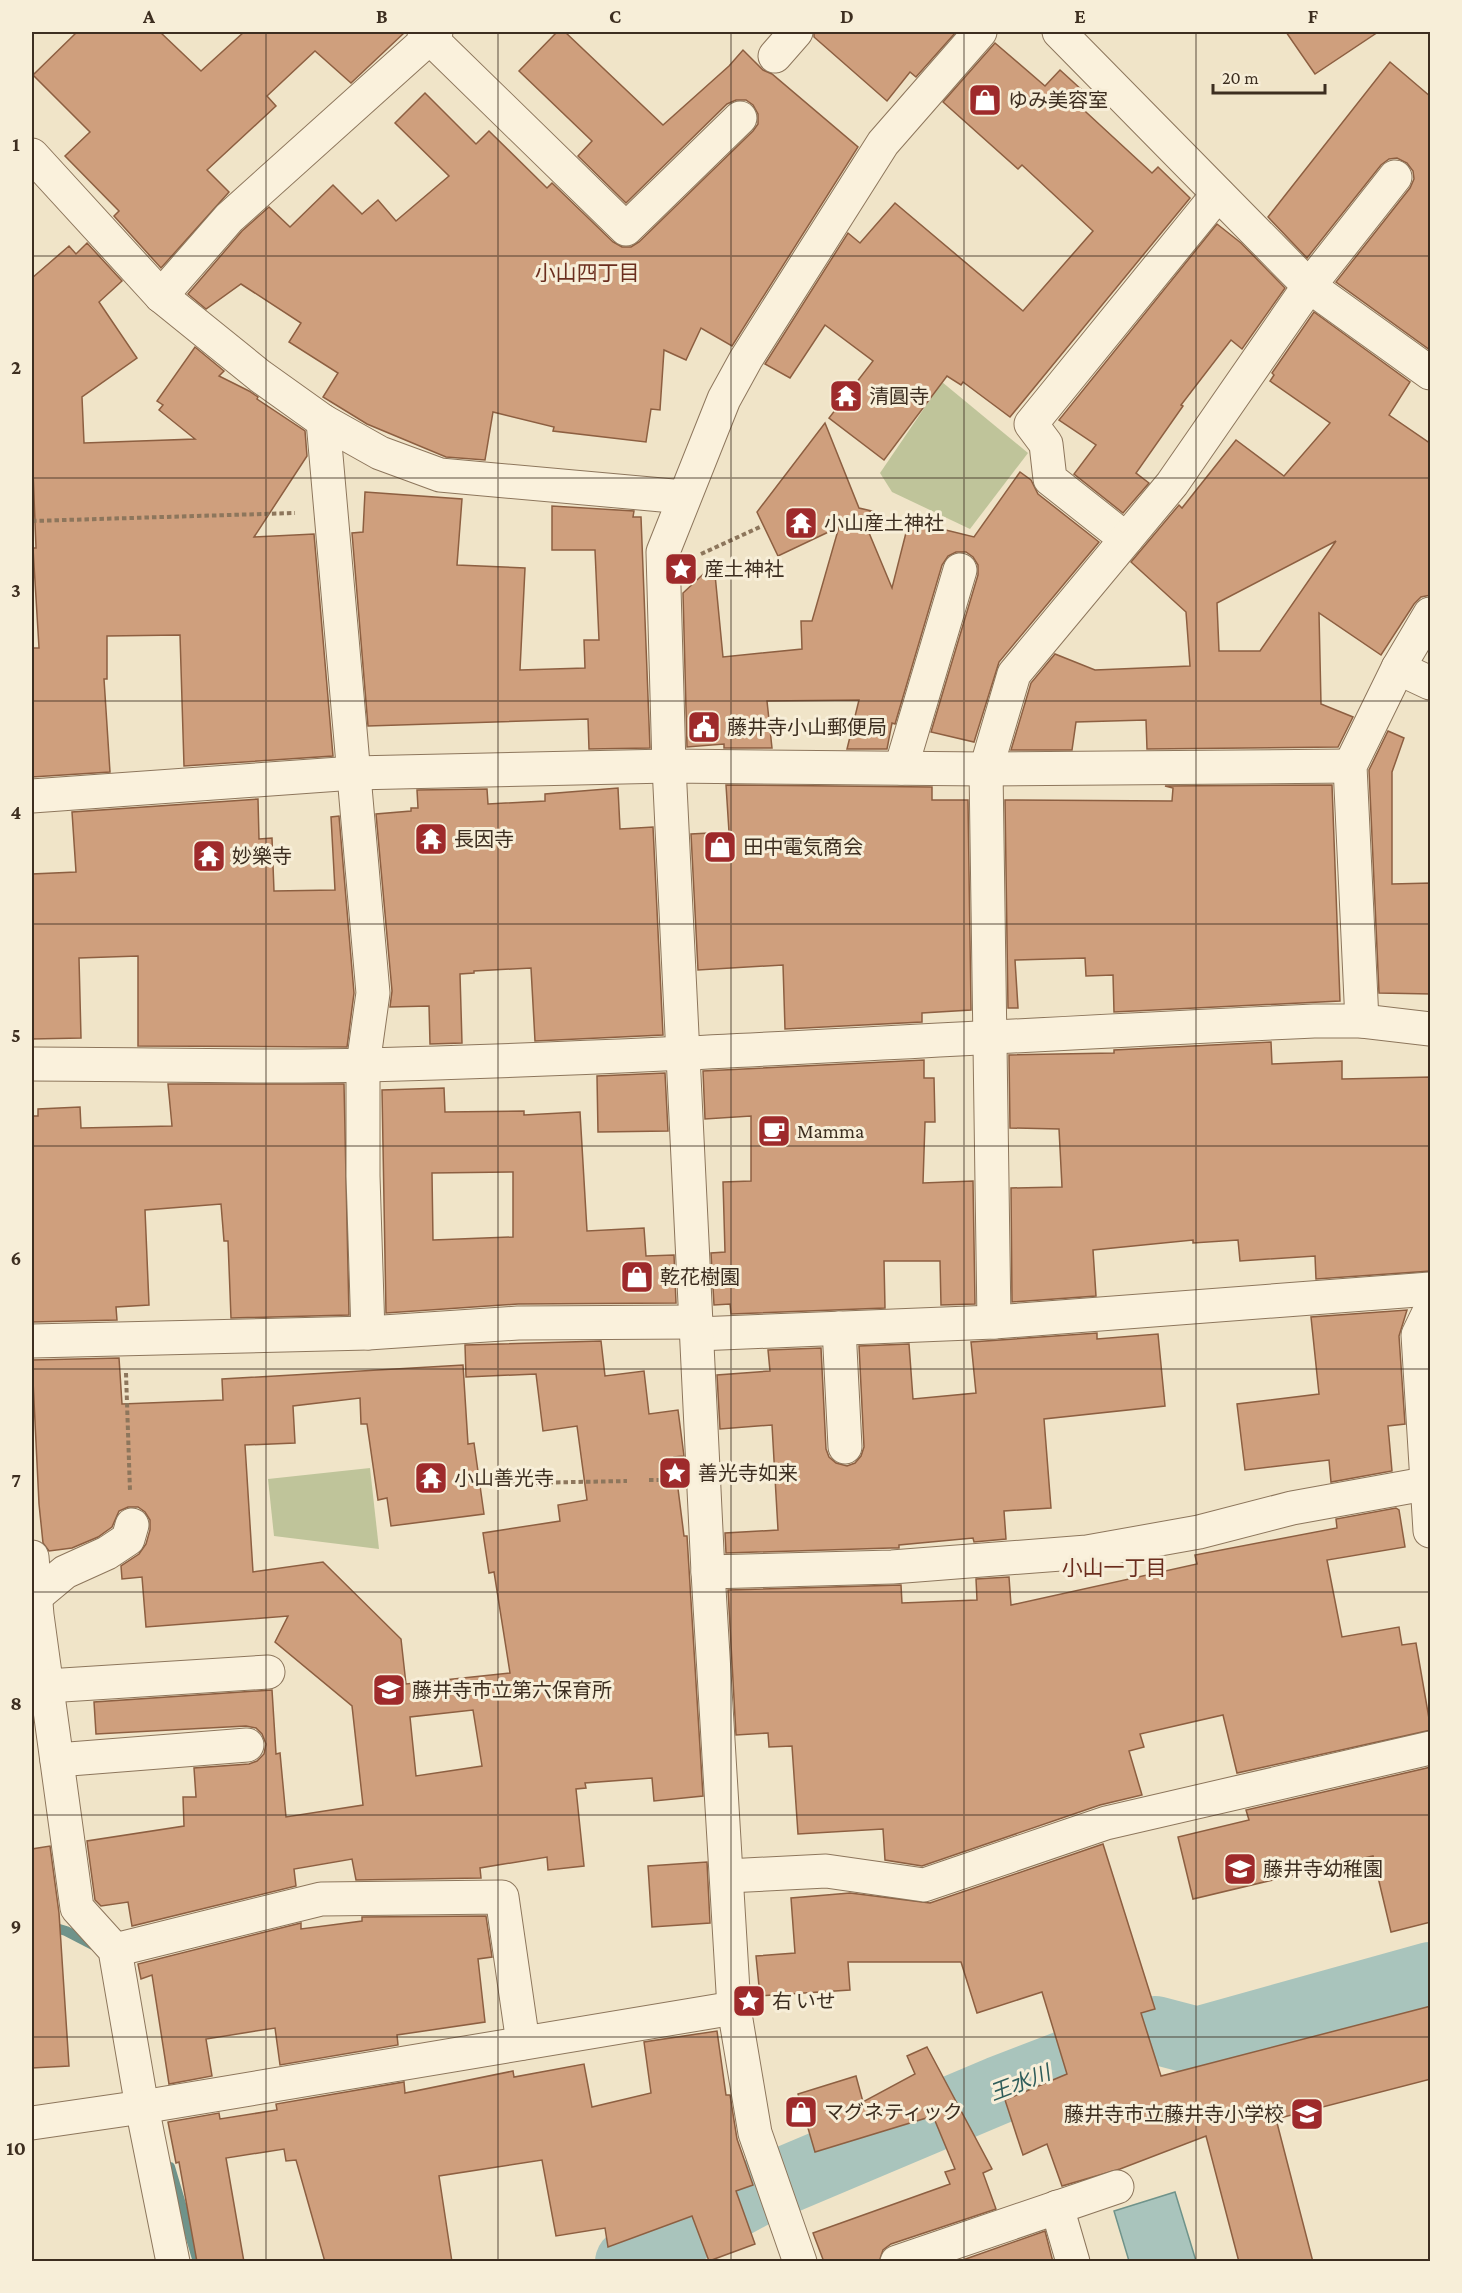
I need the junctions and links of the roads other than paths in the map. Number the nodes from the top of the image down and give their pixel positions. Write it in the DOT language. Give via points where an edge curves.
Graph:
graph roads {
  1 [pos="795,32"];
  2 [pos="980,32"];
  3 [pos="1059,32"];
  4 [pos="430,34"];
  5 [pos="775,57"];
  6 [pos="740,118"];
  7 [pos="32,154"];
  8 [pos="1395,177"];
  9 [pos="1218,194"];
  10 [pos="1309,286"];
  11 [pos="161,296"];
  12 [pos="1431,373"];
  13 [pos="322,421"];
  14 [pos="684,497"];
  15 [pos="1126,538"];
  16 [pos="960,570"];
  17 [pos="1431,614"];
  18 [pos="1398,668"];
  19 [pos="1431,683"];
  20 [pos="669,766"];
  21 [pos="1350,766"];
  22 [pos="901,768"];
  23 [pos="986,769"];
  24 [pos="354,773"];
  25 [pos="32,796"];
  26 [pos="1362,1021"];
  27 [pos="1431,1029"];
  28 [pos="989,1036"];
  29 [pos="684,1055"];
  30 [pos="32,1064"];
  31 [pos="363,1065"];
  32 [pos="1431,1289"];
  33 [pos="1431,1310"];
  34 [pos="994,1322"];
  35 [pos="696,1328"];
  36 [pos="839,1328"];
  37 [pos="368,1333"];
  38 [pos="32,1341"];
  39 [pos="845,1447"];
  40 [pos="1428,1483"];
  41 [pos="132,1525"];
  42 [pos="1431,1531"];
  43 [pos="32,1557"];
  44 [pos="708,1572"];
  45 [pos="34,1608"];
  46 [pos="268,1672"];
  47 [pos="46,1686"];
  48 [pos="247,1744"];
  49 [pos="1431,1748"];
  50 [pos="57,1760"];
  51 [pos="727,1876"];
  52 [pos="116,1955"];
  53 [pos="734,2008"];
  54 [pos="523,2043"];
  55 [pos="142,2107"];
  56 [pos="32,2122"];
  57 [pos="1117,2187"];
  58 [pos="1057,2207"];
  59 [pos="173,2262"];
  60 [pos="800,2262"];
  61 [pos="897,2262"];
  62 [pos="1073,2262"];
  1 -- 5 [label="street"];
  2 -- 14 [label="street" via="877,153 746,359 724,399"];
  3 -- 9 [label="street"];
  4 -- 6 [label="street" via="626,229"];
  4 -- 11 [label="street" via="229,218"];
  7 -- 11 [label="street"];
  8 -- 10 [label="street"];
  9 -- 10 [label="street"];
  9 -- 15 [label="street" via="1031,424 1046,444 1050,479"];
  10 -- 12 [label="street"];
  10 -- 15 [label="street" via="1172,484"];
  11 -- 13 [label="street"];
  13 -- 14 [label="street" via="380,453 440,475"];
  13 -- 24 [label="street"];
  14 -- 20 [label="street" via="663,552"];
  15 -- 23 [label="street" via="1014,674"];
  16 -- 22 [label="street"];
  17 -- 18 [label="street"];
  18 -- 19 [label="street"];
  18 -- 21 [label="street"];
  20 -- 22 [label="street"];
  20 -- 24 [label="street"];
  20 -- 29 [label="street"];
  21 -- 23 [label="street"];
  21 -- 26 [label="street"];
  22 -- 23 [label="street"];
  23 -- 28 [label="street"];
  24 -- 25 [label="street"];
  24 -- 31 [label="street" via="373,993"];
  26 -- 27 [label="street"];
  26 -- 28 [label="street"];
  28 -- 29 [label="street"];
  28 -- 34 [label="street"];
  29 -- 31 [label="street"];
  29 -- 35 [label="street"];
  30 -- 31 [label="street"];
  31 -- 37 [label="street"];
  32 -- 34 [label="street"];
  33 -- 40 [label="street" via="1418,1335"];
  34 -- 36 [label="street"];
  35 -- 36 [label="street"];
  35 -- 37 [label="street" via="518,1323"];
  35 -- 44 [label="street"];
  36 -- 39 [label="street"];
  37 -- 38 [label="street"];
  40 -- 42 [label="street"];
  40 -- 44 [label="street" via="1087,1552 892,1567"];
  41 -- 45 [label="street" via="128,1539 108,1553 65,1572"];
  43 -- 45 [label="street"];
  44 -- 51 [label="street"];
  45 -- 47 [label="street"];
  46 -- 47 [label="street"];
  47 -- 50 [label="street"];
  48 -- 50 [label="street"];
  49 -- 51 [label="street" via="1106,1823 924,1886 826,1871"];
  50 -- 52 [label="street" via="77,1908"];
  51 -- 53 [label="street"];
  52 -- 54 [label="street" via="321,1899 502,1897"];
  52 -- 55 [label="street"];
  53 -- 54 [label="street"];
  53 -- 60 [label="street" via="755,2133"];
  54 -- 55 [label="street"];
  55 -- 56 [label="street"];
  55 -- 59 [label="street"];
  57 -- 58 [label="street"];
  58 -- 61 [label="street"];
  58 -- 62 [label="street"];
}
